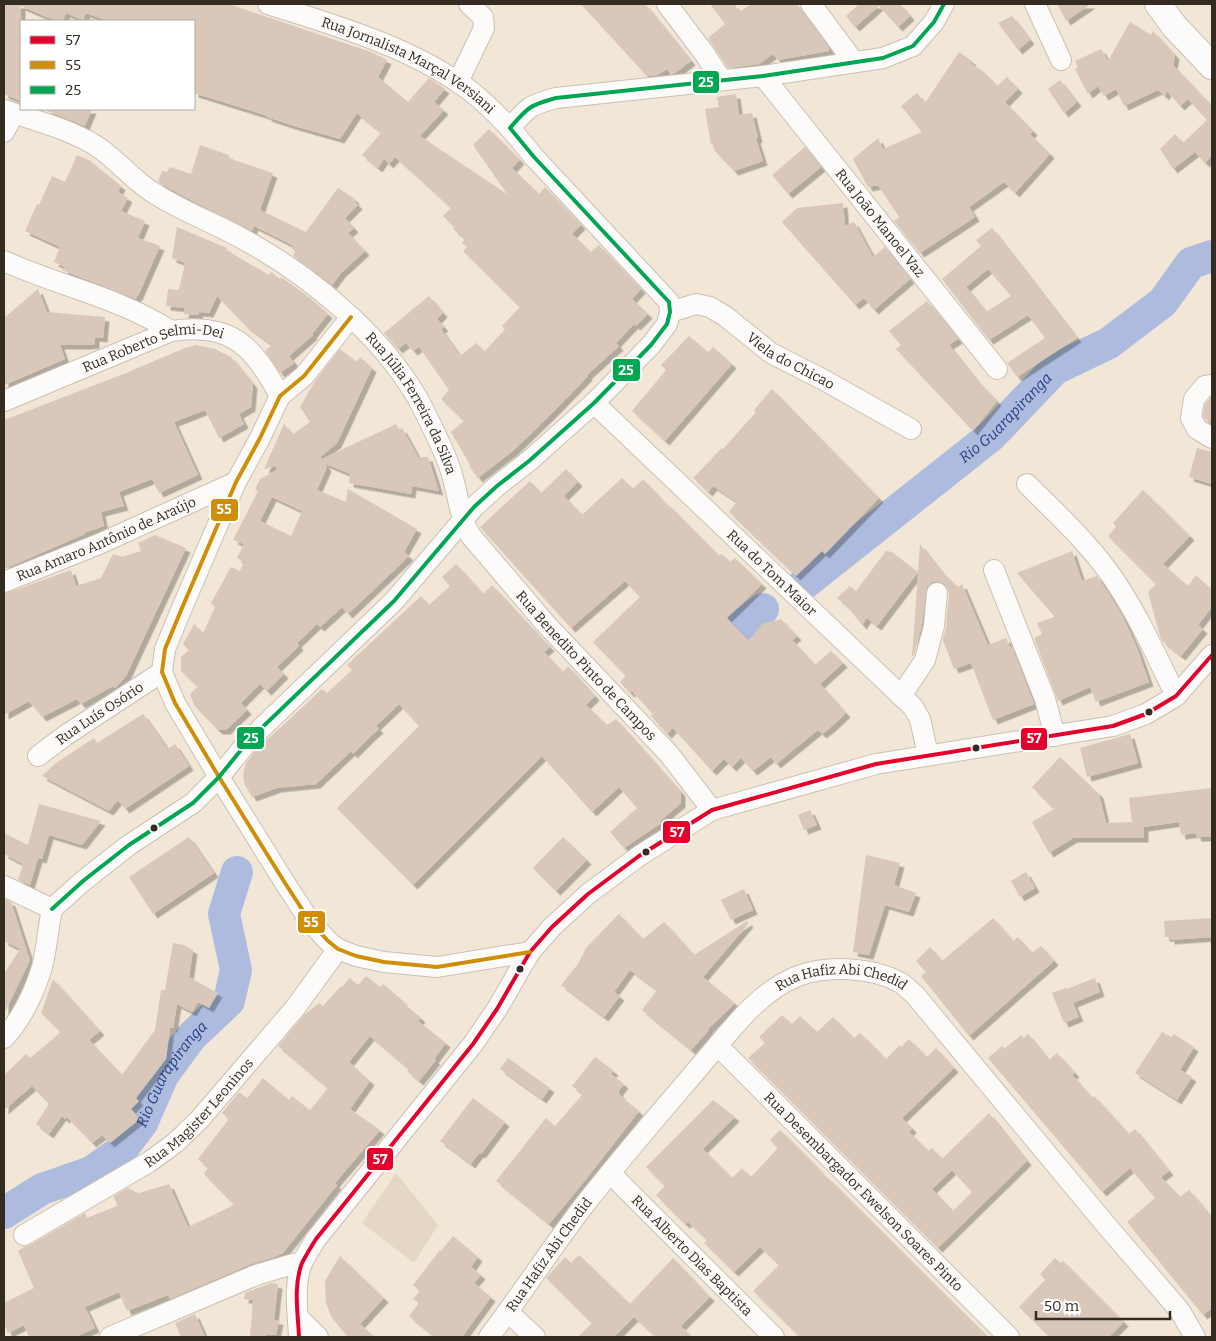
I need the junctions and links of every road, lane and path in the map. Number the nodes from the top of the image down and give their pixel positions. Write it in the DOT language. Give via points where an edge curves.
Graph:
graph roads {
  1 [pos="268,4"];
  2 [pos="469,4"];
  3 [pos="667,4"];
  4 [pos="811,4"];
  5 [pos="944,4"];
  6 [pos="1035,4"];
  7 [pos="1158,4"];
  8 [pos="1061,60"];
  9 [pos="854,62"];
  10 [pos="1212,66"];
  11 [pos="763,76"];
  12 [pos="721,79"];
  13 [pos="458,82"];
  14 [pos="9,112"];
  15 [pos="510,128"];
  16 [pos="4,132"];
  17 [pos="4,261"];
  18 [pos="670,312"];
  19 [pos="351,317"];
  20 [pos="171,331"];
  21 [pos="998,369"];
  22 [pos="1212,385"];
  23 [pos="280,396"];
  24 [pos="4,401"];
  25 [pos="594,403"];
  26 [pos="911,430"];
  27 [pos="1212,438"];
  28 [pos="236,482"];
  29 [pos="1027,484"];
  30 [pos="463,520"];
  31 [pos="994,570"];
  32 [pos="4,582"];
  33 [pos="937,592"];
  34 [pos="1212,655"];
  35 [pos="162,672"];
  36 [pos="901,696"];
  37 [pos="1176,696"];
  38 [pos="1054,736"];
  39 [pos="38,756"];
  40 [pos="928,756"];
  41 [pos="218,777"];
  42 [pos="712,810"];
  43 [pos="4,886"];
  44 [pos="52,909"];
  45 [pos="338,948"];
  46 [pos="530,952"];
  47 [pos="4,1038"];
  48 [pos="718,1046"];
  49 [pos="611,1174"];
  50 [pos="24,1235"];
  51 [pos="302,1263"];
  52 [pos="508,1312"];
  53 [pos="298,1317"];
  54 [pos="1212,1333"];
  55 [pos="110,1337"];
  56 [pos="299,1337"];
  57 [pos="318,1337"];
  58 [pos="489,1337"];
  59 [pos="535,1337"];
  60 [pos="774,1337"];
  61 [pos="1009,1337"];
  62 [pos="1195,1337"];
  63 [pos="1206,1337"];
  1 -- 13 [label="street, Rua Jornalista Marçal Versiani" via="372,39"];
  2 -- 13 [label="street" via="483,17 484,28"];
  3 -- 12 [label="street"];
  4 -- 9 [label="street"];
  5 -- 9 [label="street" via="934,22 913,46 883,58"];
  6 -- 8 [label="street"];
  7 -- 10 [label="main road"];
  9 -- 11 [label="street"];
  11 -- 12 [label="street"];
  11 -- 21 [label="street, Rua João Manoel Vaz"];
  12 -- 15 [label="street" via="556,98 525,110"];
  13 -- 15 [label="street, Rua Jornalista Marçal Versiani"];
  14 -- 16 [label="street"];
  14 -- 19 [label="street, Rua Júlia Ferreira da Silva" via="80,137 101,149 155,194 286,264"];
  15 -- 18 [label="street, Rua Jornalista Marçal Versiani" via="659,290 669,302"];
  17 -- 20 [label="street" via="139,312"];
  18 -- 25 [label="street" via="667,324 651,345"];
  18 -- 26 [label="street, Viela do Chicao" via="696,304 710,307 771,353"];
  19 -- 23 [label="street" via="304,376"];
  19 -- 30 [label="street, Rua Júlia Ferreira da Silva" via="390,360 417,399 450,469"];
  20 -- 23 [label="street, Rua Roberto Selmi-Dei" via="189,328 215,331 235,338 252,353"];
  20 -- 24 [label="street, Rua Roberto Selmi-Dei"];
  22 -- 27 [label="street" via="1205,386 1194,399 1191,418 1197,429"];
  23 -- 28 [label="street"];
  25 -- 30 [label="street" via="497,486"];
  25 -- 36 [label="street, Rua do Tom Maior"];
  28 -- 32 [label="street, Rua Amaro Antônio de Araújo" via="99,544"];
  28 -- 35 [label="street" via="165,649"];
  29 -- 37 [label="street" via="1080,536 1114,580 1136,615"];
  30 -- 41 [label="street" via="394,601 250,739"];
  30 -- 42 [label="street, Rua Benedito Pinto de Campos" via="471,536 496,567 669,754"];
  31 -- 38 [label="street" via="1045,699"];
  33 -- 36 [label="street" via="934,626 925,660"];
  34 -- 37 [label="street"];
  35 -- 39 [label="street, Rua Luís Osório"];
  35 -- 41 [label="street" via="175,703"];
  36 -- 40 [label="street, Rua do Tom Maior" via="920,719"];
  37 -- 38 [label="street" via="1146,714 1113,726"];
  38 -- 40 [label="street"];
  40 -- 42 [label="street" via="868,766"];
  41 -- 44 [label="street" via="193,803 128,844"];
  41 -- 45 [label="street" via="309,920"];
  42 -- 46 [label="street" via="588,894"];
  43 -- 44 [label="street"];
  44 -- 47 [label="street" via="42,966 28,1003"];
  45 -- 46 [label="street" via="384,962 437,967"];
  45 -- 50 [label="street, Rua Magister Leoninos" via="276,1031 175,1143 149,1162"];
  46 -- 51 [label="street" via="474,1044 316,1239"];
  48 -- 49 [label="street, Rua Hafiz Abi Chedid"];
  48 -- 61 [label="street, Rua Desembargador Ewelson Soares Pinto"];
  48 -- 62 [label="street, Rua Hafiz Abi Chedid" via="770,992 798,976 828,969 856,970 884,976 901,984 915,996 1180,1311"];
  49 -- 52 [label="street, Rua Hafiz Abi Chedid"];
  49 -- 60 [label="street, Rua Alberto Dias Baptista"];
  51 -- 53 [label="street" via="296,1299"];
  51 -- 55 [label="street" via="256,1275"];
  52 -- 58 [label="street, Rua Hafiz Abi Chedid"];
  52 -- 59 [label="street"];
  53 -- 56 [label="street"];
  53 -- 57 [label="street"];
  54 -- 63 [label="street"];
}
